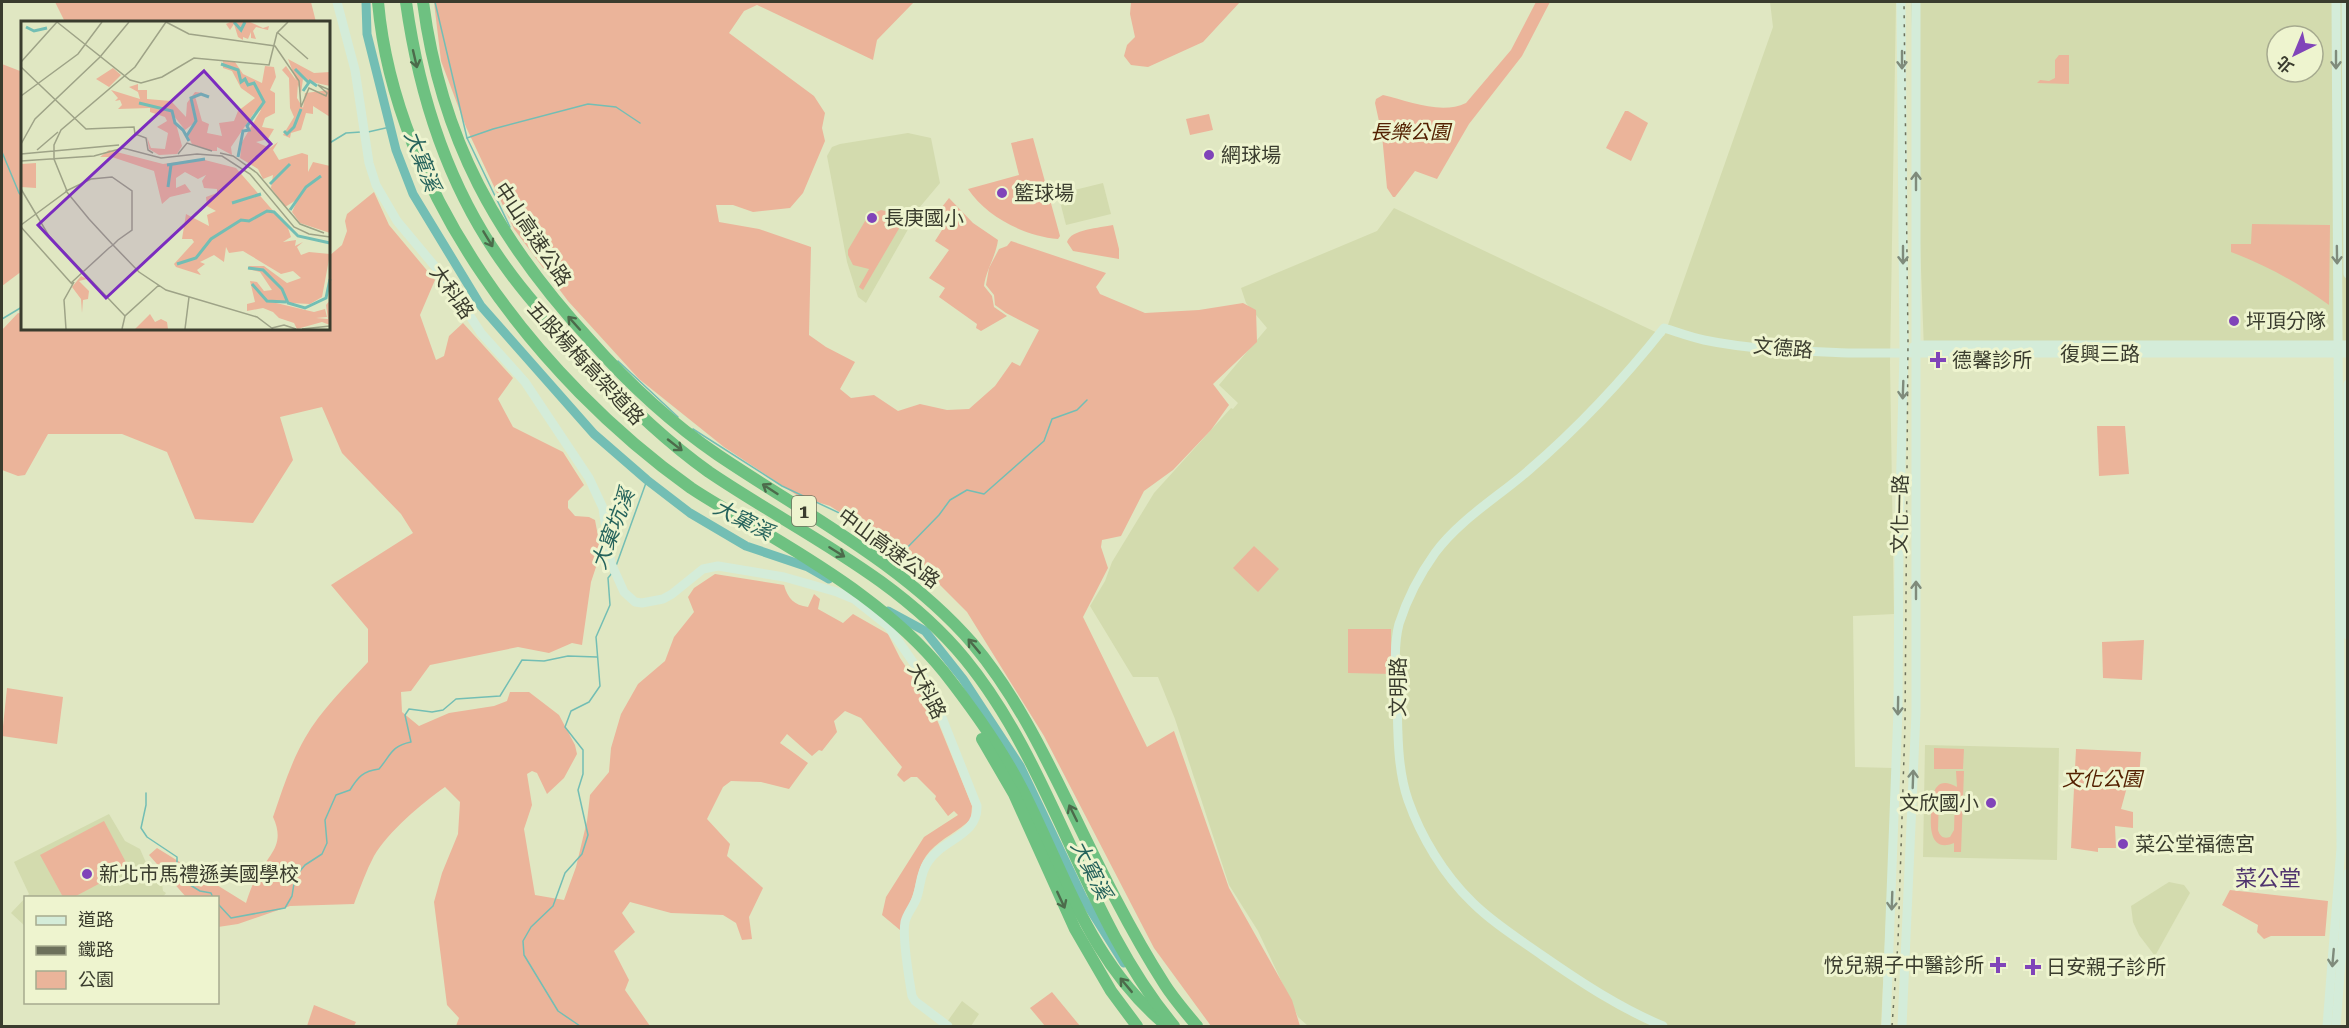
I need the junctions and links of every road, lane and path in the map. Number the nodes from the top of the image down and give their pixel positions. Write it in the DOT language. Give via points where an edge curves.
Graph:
graph roads {
  1 [pos="337,2"];
  2 [pos="371,2"];
  3 [pos="378,2"];
  4 [pos="406,2"];
  5 [pos="423,2"];
  6 [pos="1901,2"];
  7 [pos="1916,2"];
  8 [pos="2336,2"];
  9 [pos="2346,2"];
  10 [pos="2348,274"];
  11 [pos="1664,328"];
  12 [pos="1917,349"];
  13 [pos="2343,350"];
  14 [pos="1904,352"];
  15 [pos="2348,384"];
  16 [pos="2348,635"];
  17 [pos="2348,873"];
  18 [pos="948,1026"];
  19 [pos="1137,1026"];
  20 [pos="1167,1026"];
  21 [pos="1174,1026"];
  22 [pos="1197,1026"];
  23 [pos="1664,1026"];
  24 [pos="1886,1026"];
  25 [pos="1902,1026"];
  26 [pos="2327,1026"];
  27 [pos="2336,1026"];
  1 -- 18 [label="street, 大科路" via="355,70 374,180 397,221 448,282 481,333 525,382 596,488 611,562 624,592 642,603 672,594 710,566 784,577 854,599 882,621 920,671 935,697 977,806 971,828 939,848 927,863 906,922 912,996"];
  2 -- 19 [label="highway, 五股楊梅高架道路 / 1, one-way" via="381,71 402,139 421,185 471,270 534,350 633,452 705,505 854,597 885,620 932,668 993,756 1075,928"];
  20 -- 3 [label="highway, 五股楊梅高架道路 / 1, one-way" via="1122,981 1092,938 1010,766 942,671 889,616 858,592 694,489 638,447 536,344 489,285 428,182 403,119 388,70"];
  4 -- 21 [label="highway, 中山高速公路 / 1, one-way" via="419,76 441,146 466,202 504,265 550,322 624,401 669,440 707,470 859,566 934,627 965,659 1009,724 1113,933"];
  22 -- 5 [label="highway, 中山高速公路 / 1, one-way" via="1166,988 1126,919 1047,758 999,679 973,645 907,583 683,429 630,383 534,274 485,199 455,136 441,94"];
  6 -- 14 [label="street, 文化一路, one-way"];
  12 -- 7 [label="street, 文化一路, one-way"];
  8 -- 13 [label="street, one-way"];
  9 -- 10 [label="street"];
  11 -- 14 [label="street, 文德路" via="1703,340 1766,348"];
  11 -- 23 [label="street, 文明路" via="1594,411 1436,552 1419,577 1399,625 1396,665 1399,757 1408,800 1446,872 1473,903 1540,954 1616,1005"];
  12 -- 13 [label="street, 復興三路"];
  12 -- 14 [label="street, 復興三路"];
  25 -- 12 [label="street, 文化一路, one-way" via="1916,713"];
  13 -- 26 [label="street, one-way" via="2341,848"];
  14 -- 24 [label="street, 文化一路, one-way" via="1898,710"];
  15 -- 16 [label="street"];
  17 -- 27 [label="street"];
}
